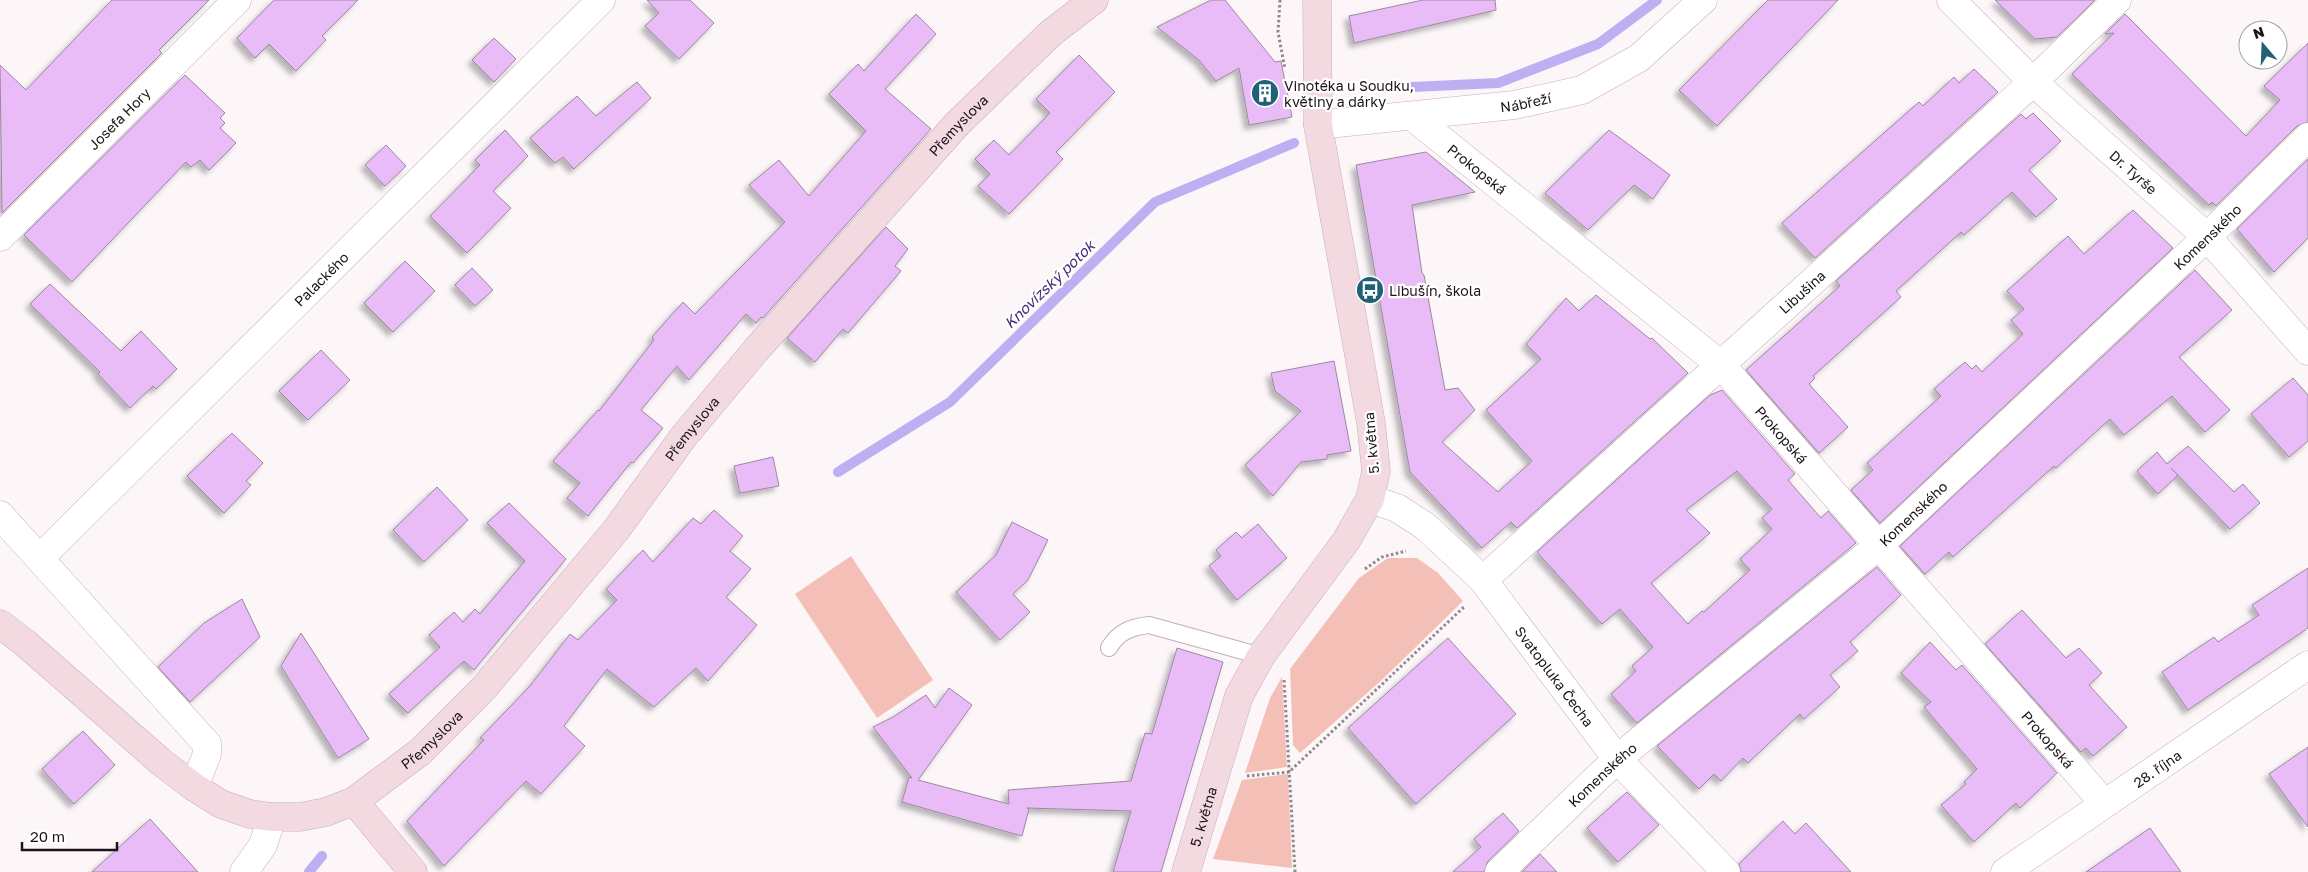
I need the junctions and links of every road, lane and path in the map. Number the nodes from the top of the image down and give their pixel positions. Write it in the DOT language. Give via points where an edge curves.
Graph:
graph roads {
  1 [pos="237,0"];
  2 [pos="601,0"];
  3 [pos="1094,0"];
  4 [pos="1280,0"];
  5 [pos="1317,0"];
  6 [pos="1702,0"];
  7 [pos="1951,0"];
  8 [pos="2117,0"];
  9 [pos="1287,78"];
  10 [pos="2034,82"];
  11 [pos="1412,116"];
  12 [pos="1318,125"];
  13 [pos="2308,136"];
  14 [pos="0,237"];
  15 [pos="2207,237"];
  16 [pos="2308,351"];
  17 [pos="1722,366"];
  18 [pos="1370,499"];
  19 [pos="0,515"];
  20 [pos="1425,526"];
  21 [pos="1878,546"];
  22 [pos="40,558"];
  23 [pos="1361,572"];
  24 [pos="1483,580"];
  25 [pos="0,624"];
  26 [pos="1109,648"];
  27 [pos="1261,656"];
  28 [pos="2308,665"];
  29 [pos="1284,673"];
  30 [pos="1617,759"];
  31 [pos="1217,770"];
  32 [pos="1289,772"];
  33 [pos="194,787"];
  34 [pos="354,801"];
  35 [pos="2104,803"];
  36 [pos="272,817"];
  37 [pos="244,872"];
  38 [pos="413,872"];
  39 [pos="1186,872"];
  40 [pos="1295,872"];
  41 [pos="1499,872"];
  42 [pos="1726,872"];
  43 [pos="2005,872"];
  1 -- 14 [label="street, Josefa Hory"];
  2 -- 22 [label="street, Palackého"];
  3 -- 34 [label="street, Přemyslova" via="1051,33 957,124 762,342 684,436 616,530 483,689 420,752"];
  4 -- 9 [label="path" via="1278,32"];
  5 -- 12 [label="street, 5. května"];
  6 -- 11 [label="street, Nábřeží" via="1639,58 1582,90 1514,105"];
  7 -- 10 [label="street, Dr. Tyrše"];
  8 -- 10 [label="street, Libušina"];
  10 -- 15 [label="street, Dr. Tyrše"];
  10 -- 17 [label="street, Libušina"];
  11 -- 12 [label="street, Nábřeží"];
  11 -- 17 [label="street, Prokopská"];
  12 -- 18 [label="street, 5. května" via="1371,423 1376,471"];
  13 -- 15 [label="street, Komenského"];
  15 -- 16 [label="street, Dr. Tyrše"];
  15 -- 21 [label="street, Komenského"];
  17 -- 21 [label="street, Prokopská"];
  17 -- 24 [label="street, Libušina"];
  18 -- 20 [label="street, Svatopluka Čecha" via="1397,508"];
  18 -- 27 [label="street, 5. května" via="1346,541"];
  19 -- 22 [label="street"];
  20 -- 23 [label="path" via="1412,550 1382,557"];
  20 -- 24 [label="street, Svatopluka Čecha"];
  21 -- 30 [label="street, Komenského"];
  21 -- 35 [label="street, Prokopská"];
  22 -- 33 [label="street" via="207,744 208,754"];
  24 -- 30 [label="street, Svatopluka Čecha"];
  24 -- 32 [label="path" via="1470,601"];
  25 -- 33 [label="street, Přemyslova"];
  26 -- 27 [label="lane" via="1120,634 1134,626 1149,625"];
  27 -- 31 [label="street, 5. května" via="1240,696"];
  28 -- 35 [label="street, 28. října"];
  29 -- 32 [label="path"];
  30 -- 41 [label="street, Komenského"];
  30 -- 42 [label="street, Svatopluka Čecha"];
  31 -- 32 [label="path" via="1246,776"];
  31 -- 39 [label="street, 5. května"];
  32 -- 40 [label="path"];
  33 -- 36 [label="street, Přemyslova" via="221,804 250,814"];
  34 -- 36 [label="street, Přemyslova" via="326,812"];
  34 -- 38 [label="street"];
  35 -- 43 [label="street, 28. října"];
  36 -- 37 [label="street" via="263,845"];
}
